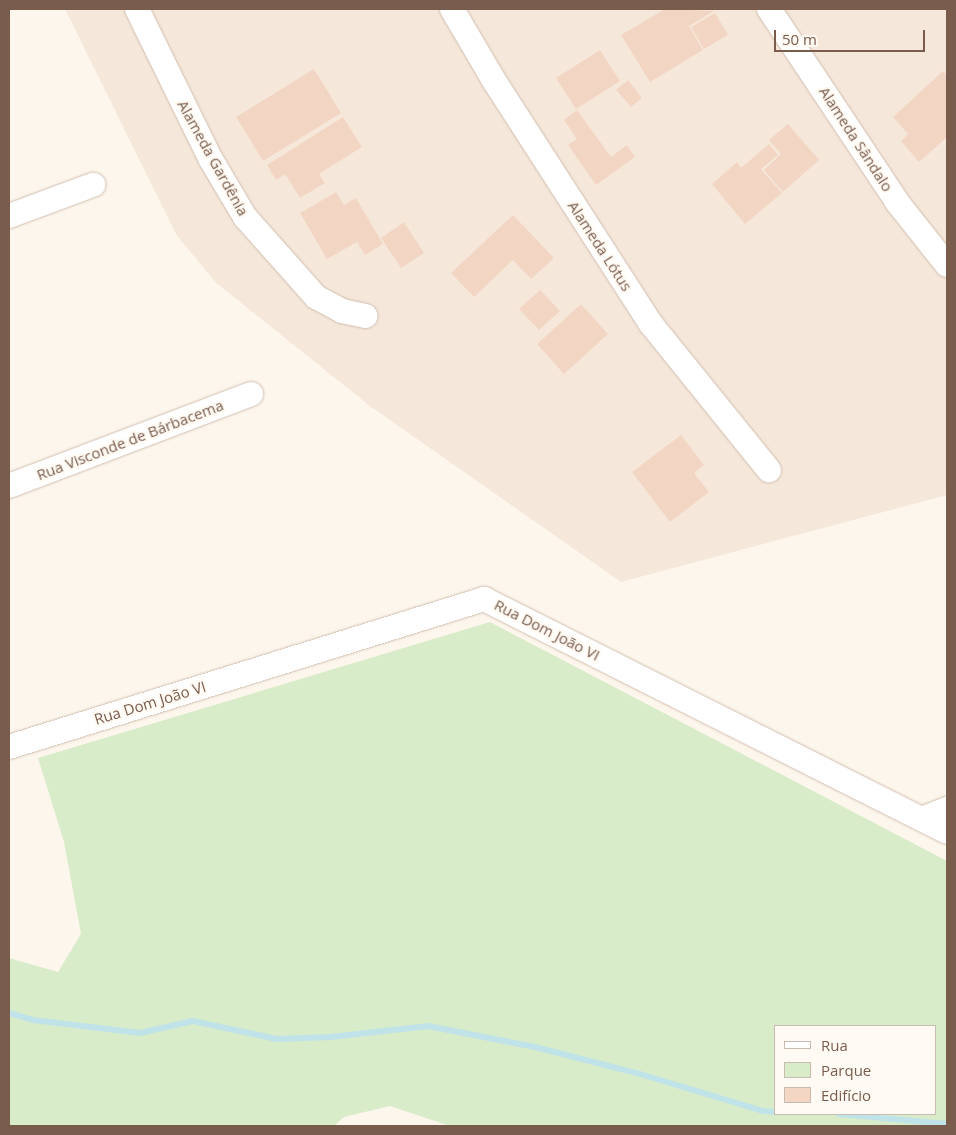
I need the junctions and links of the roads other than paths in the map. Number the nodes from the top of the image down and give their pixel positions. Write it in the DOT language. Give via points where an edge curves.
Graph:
graph roads {
  1 [pos="137,9"];
  2 [pos="452,9"];
  3 [pos="768,9"];
  4 [pos="93,185"];
  5 [pos="9,216"];
  6 [pos="947,265"];
  7 [pos="365,316"];
  8 [pos="251,394"];
  9 [pos="769,470"];
  10 [pos="9,486"];
  11 [pos="9,747"];
  12 [pos="947,809"];
  13 [pos="922,819"];
  14 [pos="947,832"];
  1 -- 7 [label="street, Alameda Gardênia" via="210,158 245,216 316,297 342,311"];
  2 -- 9 [label="street, Alameda Lótus" via="498,87 651,324"];
  3 -- 6 [label="street, Alameda Sândalo" via="897,202"];
  4 -- 5 [label="street"];
  8 -- 10 [label="street, Rua Visconde de Bárbacema"];
  11 -- 13 [label="street, Rua Dom João VI" via="484,599"];
  12 -- 13 [label="street"];
  13 -- 14 [label="street, Rua Dom João VI"];
}
